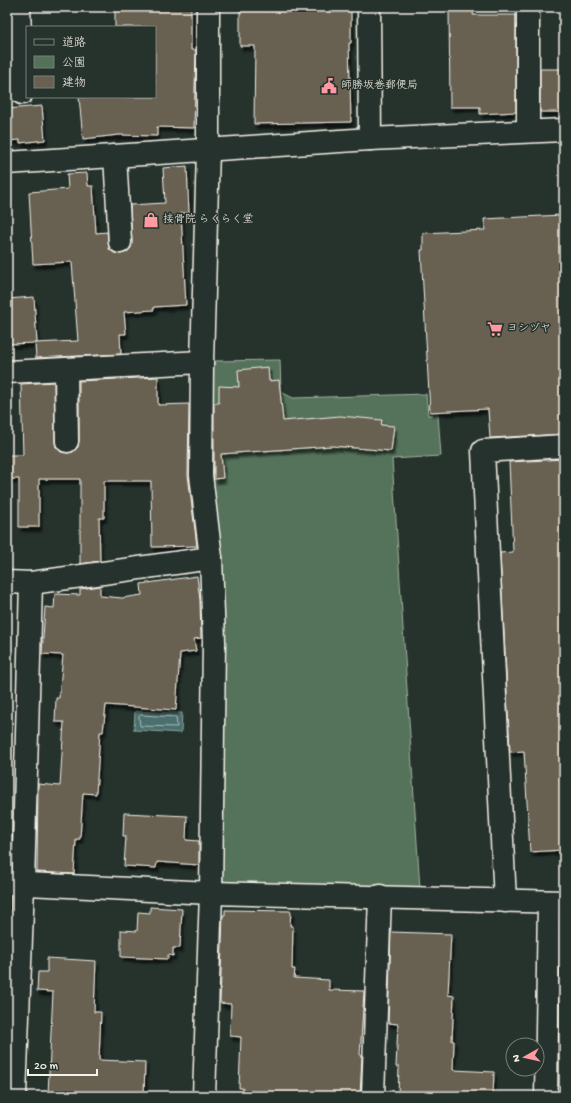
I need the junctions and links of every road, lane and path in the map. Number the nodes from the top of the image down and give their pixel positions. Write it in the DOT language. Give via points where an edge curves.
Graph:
graph roads {
  1 [pos="19,7"];
  2 [pos="208,7"];
  3 [pos="369,7"];
  4 [pos="528,7"];
  5 [pos="22,94"];
  6 [pos="564,130"];
  7 [pos="528,131"];
  8 [pos="370,139"];
  9 [pos="208,150"];
  10 [pos="115,156"];
  11 [pos="7,163"];
  12 [pos="120,242"];
  13 [pos="202,362"];
  14 [pos="66,369"];
  15 [pos="7,372"];
  16 [pos="68,441"];
  17 [pos="564,446"];
  18 [pos="211,558"];
  19 [pos="7,582"];
  20 [pos="31,583"];
  21 [pos="15,884"];
  22 [pos="211,893"];
  23 [pos="380,896"];
  24 [pos="505,900"];
  25 [pos="557,902"];
  26 [pos="15,1096"];
  27 [pos="204,1096"];
  28 [pos="373,1096"];
  29 [pos="546,1096"];
  1 -- 5 [label="street"];
  2 -- 9 [label="street"];
  3 -- 8 [label="street"];
  4 -- 7 [label="street"];
  6 -- 7 [label="street"];
  7 -- 8 [label="street"];
  8 -- 9 [label="street"];
  9 -- 10 [label="street"];
  9 -- 13 [label="street"];
  10 -- 11 [label="street"];
  10 -- 12 [label="street"];
  13 -- 14 [label="street"];
  13 -- 18 [label="street" via="201,475"];
  14 -- 15 [label="street"];
  14 -- 16 [label="street"];
  17 -- 24 [label="street" via="483,451"];
  18 -- 20 [label="street"];
  18 -- 22 [label="street" via="214,642"];
  19 -- 20 [label="street"];
  20 -- 21 [label="street"];
  21 -- 22 [label="street"];
  21 -- 26 [label="street"];
  22 -- 23 [label="street"];
  22 -- 27 [label="street"];
  23 -- 24 [label="street"];
  23 -- 28 [label="street"];
  24 -- 25 [label="street"];
  25 -- 29 [label="street"];
}
